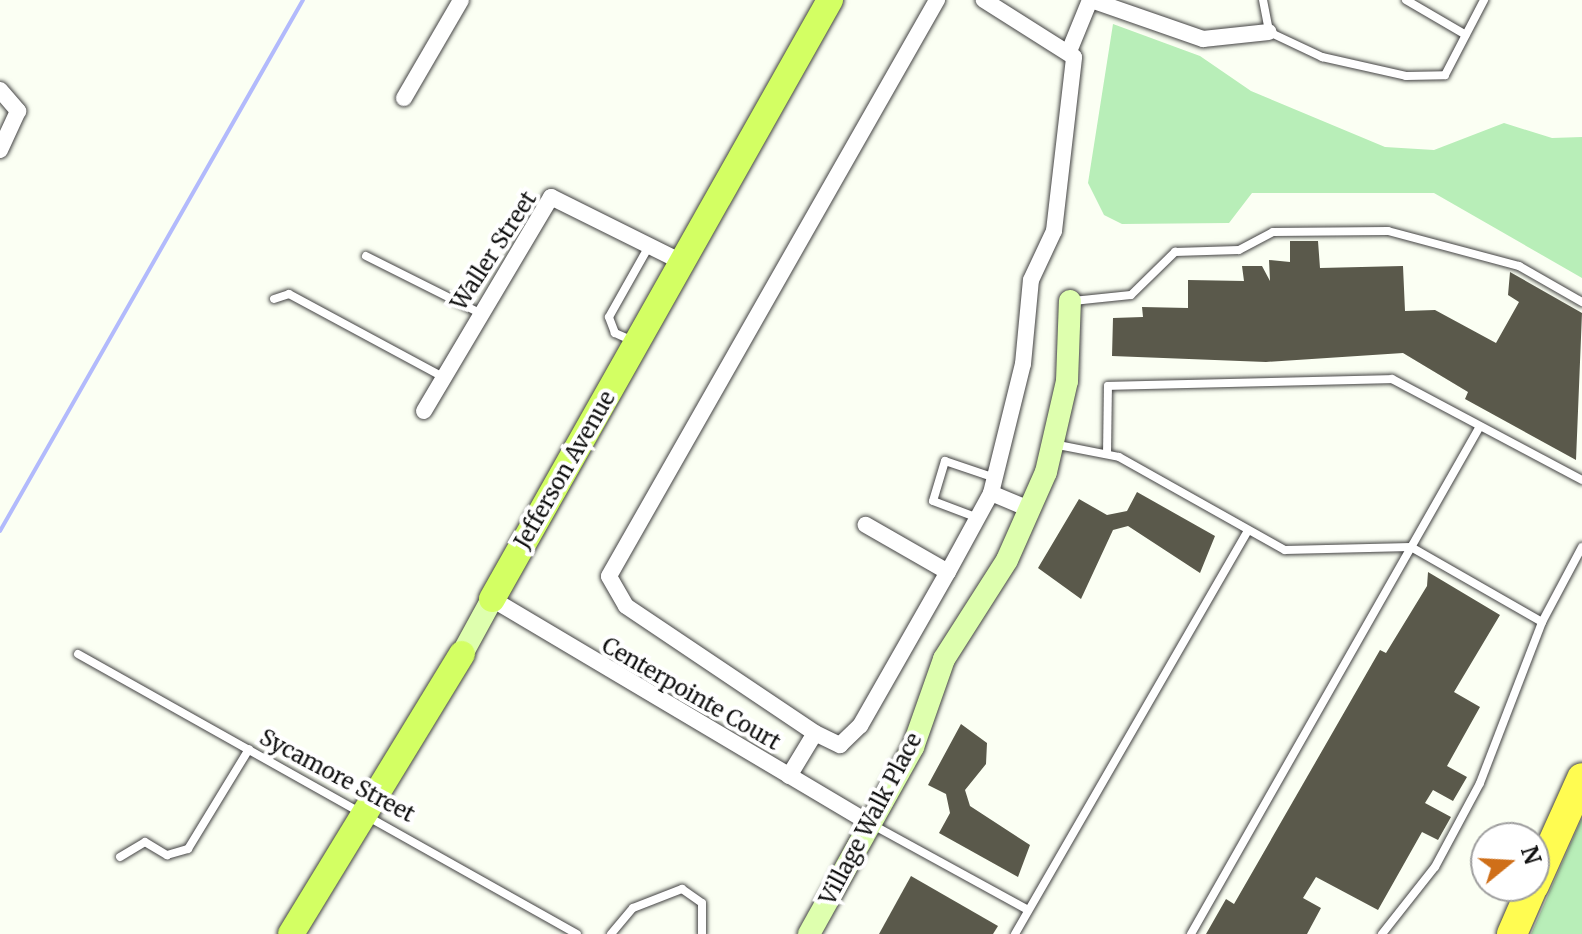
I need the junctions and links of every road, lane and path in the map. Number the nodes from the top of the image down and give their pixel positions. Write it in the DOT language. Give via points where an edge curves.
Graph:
graph roads {
  1 [pos="461,0"];
  2 [pos="830,0"];
  3 [pos="937,0"];
  4 [pos="984,0"];
  5 [pos="1091,0"];
  6 [pos="1263,0"];
  7 [pos="1406,0"];
  8 [pos="1484,0"];
  9 [pos="1269,32"];
  10 [pos="1466,35"];
  11 [pos="1070,49"];
  12 [pos="0,90"];
  13 [pos="404,98"];
  14 [pos="0,150"];
  15 [pos="649,246"];
  16 [pos="366,256"];
  17 [pos="684,263"];
  18 [pos="274,299"];
  19 [pos="1070,301"];
  20 [pos="1582,302"];
  21 [pos="478,312"];
  22 [pos="637,344"];
  23 [pos="443,377"];
  24 [pos="424,411"];
  25 [pos="1480,426"];
  26 [pos="1053,444"];
  27 [pos="1107,454"];
  28 [pos="1582,480"];
  29 [pos="993,485"];
  30 [pos="1029,509"];
  31 [pos="978,518"];
  32 [pos="866,525"];
  33 [pos="1248,530"];
  34 [pos="1411,547"];
  35 [pos="1582,547"];
  36 [pos="948,572"];
  37 [pos="492,599"];
  38 [pos="1542,622"];
  39 [pos="78,654"];
  40 [pos="462,654"];
  41 [pos="815,733"];
  42 [pos="249,749"];
  43 [pos="789,776"];
  44 [pos="1582,778"];
  45 [pos="364,808"];
  46 [pos="870,823"];
  47 [pos="1550,850"];
  48 [pos="120,857"];
  49 [pos="1526,902"];
  50 [pos="1028,910"];
  51 [pos="291,934"];
  52 [pos="577,934"];
  53 [pos="611,934"];
  54 [pos="702,934"];
  55 [pos="809,934"];
  56 [pos="1015,934"];
  57 [pos="1191,934"];
  58 [pos="1382,934"];
  59 [pos="1510,934"];
  1 -- 13 [label="street"];
  2 -- 17 [label="main road, Jefferson Avenue"];
  3 -- 41 [label="street" via="609,576 626,606"];
  4 -- 11 [label="street"];
  5 -- 9 [label="street" via="1203,39"];
  5 -- 11 [label="street"];
  6 -- 9 [label="lane"];
  7 -- 10 [label="lane"];
  8 -- 10 [label="lane"];
  9 -- 10 [label="lane" via="1322,57 1406,76 1445,75"];
  11 -- 29 [label="street" via="1054,231 1031,280 1023,364"];
  12 -- 14 [label="street" via="18,111"];
  15 -- 17 [label="street, Waller Street"];
  15 -- 21 [label="street, Waller Street" via="551,197"];
  15 -- 22 [label="lane" via="609,317 615,333"];
  16 -- 21 [label="lane"];
  17 -- 22 [label="main road, Jefferson Avenue"];
  18 -- 23 [label="lane" via="289,294"];
  19 -- 20 [label="lane" via="1131,295 1175,252 1239,250 1273,232 1388,231 1519,266"];
  19 -- 26 [label="street, Village Walk Place" via="1067,381"];
  21 -- 23 [label="street, Waller Street"];
  22 -- 37 [label="main road, Jefferson Avenue"];
  23 -- 24 [label="street, Waller Street"];
  25 -- 27 [label="lane" via="1392,379 1108,386"];
  25 -- 28 [label="lane"];
  25 -- 34 [label="lane"];
  26 -- 27 [label="lane"];
  26 -- 30 [label="street, Village Walk Place"];
  27 -- 33 [label="lane"];
  29 -- 30 [label="street"];
  29 -- 31 [label="street"];
  29 -- 31 [label="lane" via="945,461 933,501"];
  30 -- 46 [label="street, Village Walk Place" via="1007,560 944,659 913,747"];
  31 -- 36 [label="street"];
  32 -- 36 [label="street"];
  33 -- 34 [label="lane" via="1285,550"];
  33 -- 50 [label="lane"];
  34 -- 38 [label="lane"];
  34 -- 57 [label="lane"];
  35 -- 38 [label="lane"];
  36 -- 41 [label="street" via="860,726 840,745"];
  37 -- 40 [label="street, Jefferson Avenue"];
  37 -- 43 [label="street, Centerpointe Court"];
  38 -- 58 [label="lane" via="1480,783 1435,867"];
  39 -- 42 [label="lane, Sycamore Street"];
  40 -- 45 [label="main road, Jefferson Avenue"];
  41 -- 43 [label="street"];
  42 -- 45 [label="lane, Sycamore Street"];
  42 -- 48 [label="lane" via="188,849 167,855 145,842"];
  43 -- 46 [label="street, Centerpointe Court"];
  44 -- 47 [label="highway"];
  45 -- 51 [label="main road, Jefferson Avenue"];
  45 -- 52 [label="lane, Sycamore Street"];
  46 -- 50 [label="lane"];
  46 -- 55 [label="street, Village Walk Place"];
  49 -- 59 [label="highway"];
  50 -- 56 [label="lane"];
  53 -- 54 [label="lane" via="633,908 682,889 702,903"];
}
